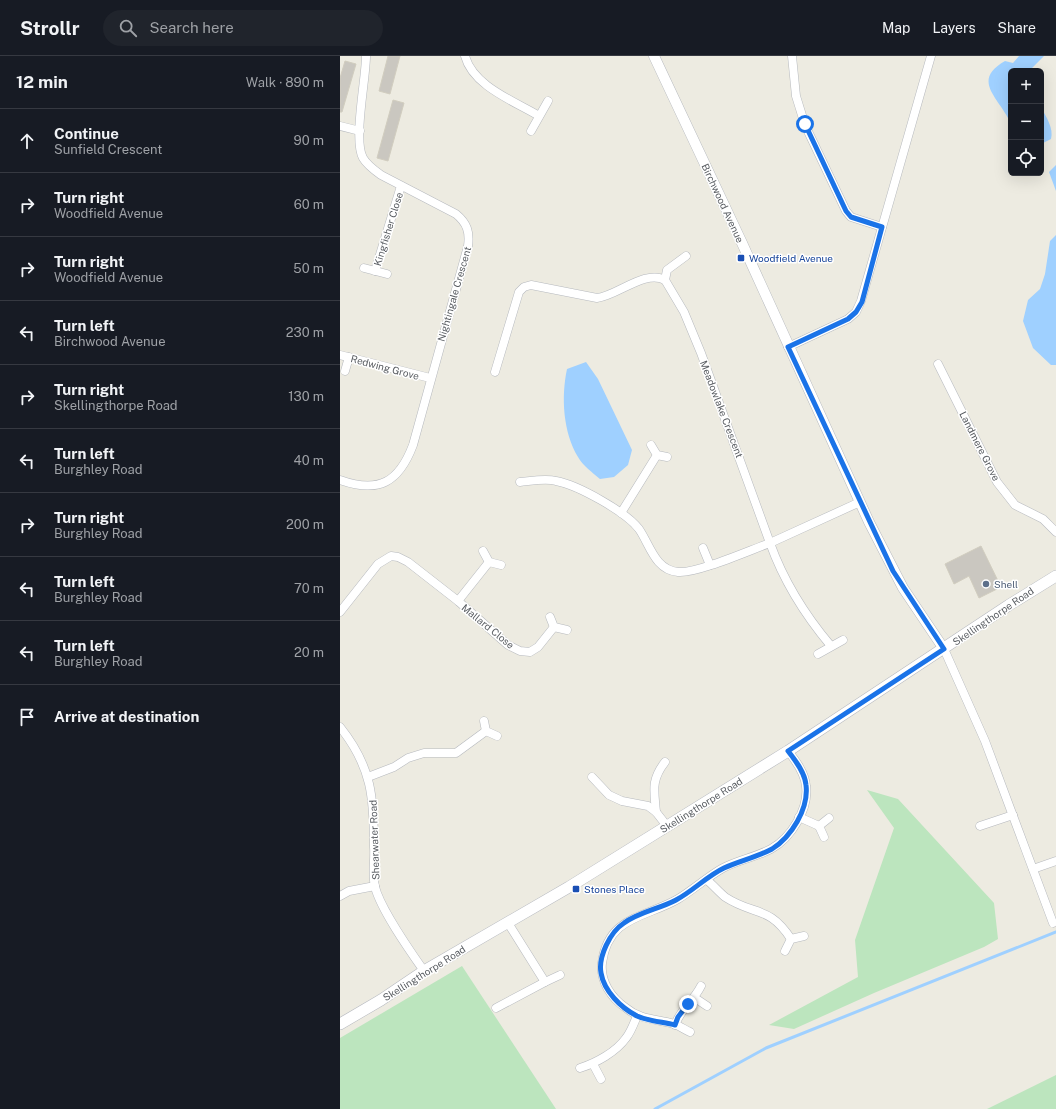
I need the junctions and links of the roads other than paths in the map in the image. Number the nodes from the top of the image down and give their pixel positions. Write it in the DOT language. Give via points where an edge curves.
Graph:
graph roads {
  1 [pos="366,56"];
  2 [pos="465,56"];
  3 [pos="654,56"];
  4 [pos="792,56"];
  5 [pos="931,56"];
  6 [pos="548,101"];
  7 [pos="539,116"];
  8 [pos="340,126"];
  9 [pos="360,131"];
  10 [pos="531,131"];
  11 [pos="401,186"];
  12 [pos="882,227"];
  13 [pos="686,256"];
  14 [pos="364,268"];
  15 [pos="375,271"];
  16 [pos="387,274"];
  17 [pos="665,280"];
  18 [pos="788,347"];
  19 [pos="340,354"];
  20 [pos="349,357"];
  21 [pos="938,364"];
  22 [pos="345,371"];
  23 [pos="495,372"];
  24 [pos="430,378"];
  25 [pos="652,445"];
  26 [pos="657,455"];
  27 [pos="667,457"];
  28 [pos="340,480"];
  29 [pos="520,482"];
  30 [pos="860,502"];
  31 [pos="621,513"];
  32 [pos="1056,530"];
  33 [pos="770,543"];
  34 [pos="702,548"];
  35 [pos="483,551"];
  36 [pos="489,562"];
  37 [pos="500,565"];
  38 [pos="710,565"];
  39 [pos="1056,576"];
  40 [pos="458,601"];
  41 [pos="340,612"];
  42 [pos="550,617"];
  43 [pos="554,627"];
  44 [pos="567,630"];
  45 [pos="843,640"];
  46 [pos="831,646"];
  47 [pos="944,649"];
  48 [pos="818,654"];
  49 [pos="484,721"];
  50 [pos="340,727"];
  51 [pos="486,731"];
  52 [pos="497,736"];
  53 [pos="788,751"];
  54 [pos="665,762"];
  55 [pos="368,777"];
  56 [pos="592,777"];
  57 [pos="656,812"];
  58 [pos="1013,816"];
  59 [pos="799,817"];
  60 [pos="829,818"];
  61 [pos="667,826"];
  62 [pos="819,826"];
  63 [pos="980,826"];
  64 [pos="824,837"];
  65 [pos="1056,861"];
  66 [pos="1033,869"];
  67 [pos="707,880"];
  68 [pos="375,886"];
  69 [pos="340,896"];
  70 [pos="1053,923"];
  71 [pos="508,924"];
  72 [pos="804,936"];
  73 [pos="791,940"];
  74 [pos="785,952"];
  75 [pos="424,971"];
  76 [pos="560,975"];
  77 [pos="545,982"];
  78 [pos="701,986"];
  79 [pos="695,998"];
  80 [pos="707,1006"];
  81 [pos="496,1008"];
  82 [pos="637,1016"];
  83 [pos="340,1024"];
  84 [pos="675,1025"];
  85 [pos="690,1032"];
  86 [pos="593,1064"];
  87 [pos="580,1068"];
  88 [pos="601,1079"];
  1 -- 9 [label="street, Nightingale Crescent"];
  2 -- 7 [label="street" via="467,64 477,78"];
  3 -- 18 [label="street, Birchwood Avenue"];
  4 -- 12 [label="street" via="796,96 805,124 842,204 851,217"];
  5 -- 12 [label="street"];
  6 -- 7 [label="street"];
  7 -- 10 [label="street"];
  8 -- 9 [label="street"];
  9 -- 11 [label="street, Nightingale Crescent" via="363,159 369,167"];
  11 -- 15 [label="street, Kingfisher Close"];
  11 -- 24 [label="street, Nightingale Crescent" via="456,214 463,220 469,235"];
  12 -- 18 [label="street" via="862,302 856,312 848,319"];
  13 -- 17 [label="street" via="667,270"];
  14 -- 15 [label="street, Kingfisher Close"];
  15 -- 16 [label="street, Kingfisher Close"];
  17 -- 23 [label="street" via="655,277 633,282 605,297 597,298 531,285 524,287 519,292"];
  17 -- 33 [label="street, Meadowlake Crescent" via="684,312"];
  18 -- 30 [label="street, Birchwood Avenue"];
  19 -- 20 [label="street, Redwing Grove"];
  20 -- 22 [label="street"];
  20 -- 24 [label="street, Redwing Grove"];
  21 -- 32 [label="street, Landmere Grove" via="997,482 1015,505 1043,519"];
  24 -- 28 [label="street, Nightingale Crescent" via="413,445 407,461 396,476 373,485 352,484"];
  25 -- 26 [label="street"];
  26 -- 27 [label="street"];
  26 -- 31 [label="street"];
  29 -- 31 [label="street" via="555,480 576,487"];
  30 -- 33 [label="street"];
  30 -- 47 [label="street, Birchwood Avenue" via="893,571"];
  31 -- 38 [label="street" via="639,530 652,554 667,569 686,573"];
  33 -- 38 [label="street"];
  33 -- 46 [label="street, Meadowlake Crescent" via="780,571 796,601"];
  34 -- 38 [label="street"];
  35 -- 36 [label="street"];
  36 -- 37 [label="street"];
  36 -- 40 [label="street, Mallard Close"];
  39 -- 47 [label="main road, Skellingthorpe Road"];
  40 -- 41 [label="street, Mallard Close" via="408,562 391,556 378,564"];
  40 -- 43 [label="street, Mallard Close" via="508,645 520,651 530,652 538,647"];
  42 -- 43 [label="street"];
  43 -- 44 [label="street"];
  45 -- 46 [label="street"];
  46 -- 48 [label="street"];
  47 -- 53 [label="main road, Skellingthorpe Road"];
  47 -- 58 [label="street" via="985,741"];
  49 -- 51 [label="street"];
  50 -- 55 [label="street, Shearwater Road" via="358,754"];
  51 -- 52 [label="street"];
  51 -- 55 [label="street" via="456,753 424,753"];
  53 -- 59 [label="street" via="803,774 806,785 806,798"];
  53 -- 61 [label="main road, Skellingthorpe Road"];
  54 -- 57 [label="street" via="656,773"];
  55 -- 68 [label="street, Shearwater Road" via="374,810"];
  56 -- 57 [label="street" via="609,795 622,801 648,806"];
  57 -- 61 [label="street"];
  58 -- 63 [label="street"];
  58 -- 66 [label="street"];
  59 -- 62 [label="street"];
  59 -- 67 [label="street" via="793,828 771,849 722,869"];
  60 -- 62 [label="street"];
  61 -- 71 [label="main road, Skellingthorpe Road"];
  62 -- 64 [label="street"];
  65 -- 66 [label="street"];
  66 -- 70 [label="street"];
  67 -- 73 [label="street" via="725,897 772,917 783,926"];
  67 -- 82 [label="street" via="677,899 624,923 607,942 600,973 616,1000"];
  68 -- 69 [label="street" via="349,891"];
  68 -- 75 [label="street, Shearwater Road" via="386,912"];
  71 -- 75 [label="main road, Skellingthorpe Road"];
  71 -- 77 [label="street"];
  72 -- 73 [label="street"];
  73 -- 74 [label="street"];
  75 -- 83 [label="main road, Skellingthorpe Road"];
  76 -- 77 [label="street"];
  77 -- 81 [label="street"];
  78 -- 79 [label="street"];
  79 -- 80 [label="street"];
  79 -- 84 [label="street" via="683,1009"];
  82 -- 84 [label="street"];
  82 -- 86 [label="street" via="626,1038"];
  84 -- 85 [label="street"];
  86 -- 87 [label="street"];
  86 -- 88 [label="street"];
}
